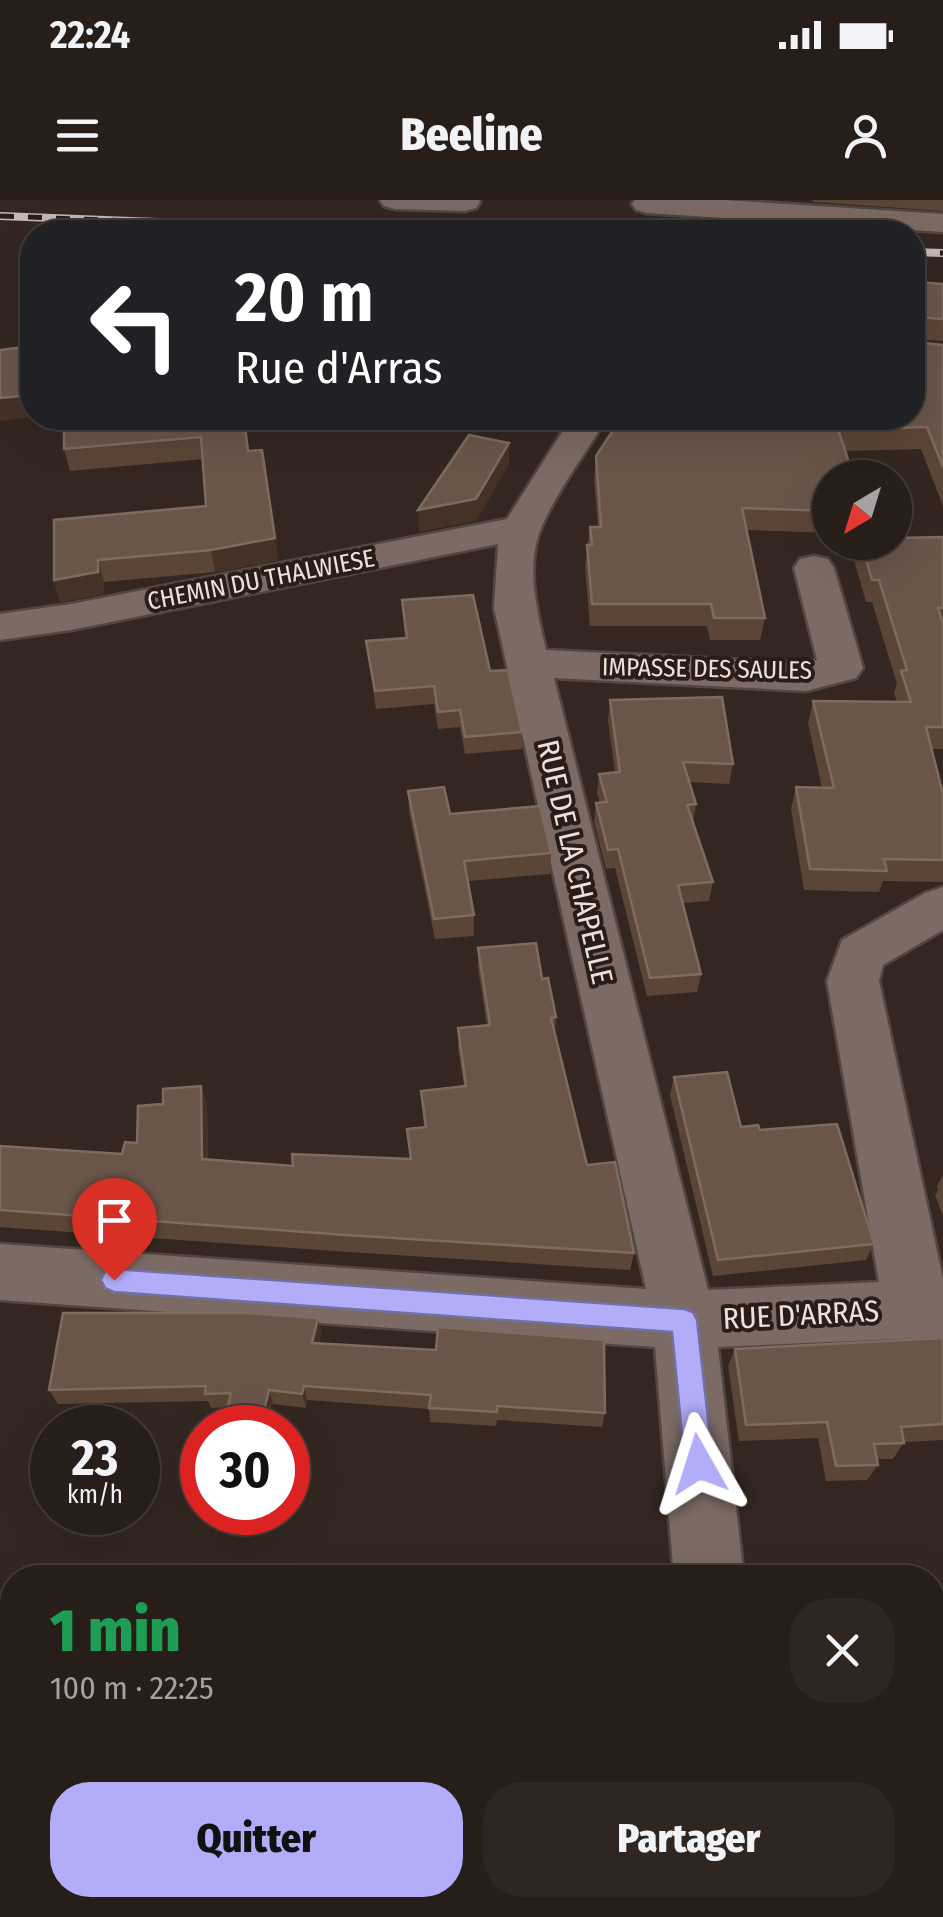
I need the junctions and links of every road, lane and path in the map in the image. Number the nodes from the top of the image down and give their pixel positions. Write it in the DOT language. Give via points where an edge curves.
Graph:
graph roads {
  1 [pos="394,200"];
  2 [pos="465,202"];
  3 [pos="646,212"];
  4 [pos="862,220"];
  5 [pos="582,430"];
  6 [pos="521,528"];
  7 [pos="814,568"];
  8 [pos="0,627"];
  9 [pos="529,663"];
  10 [pos="943,906"];
  11 [pos="0,1272"];
  12 [pos="929,1308"];
  13 [pos="684,1320"];
  14 [pos="708,1565"];
  1 -- 2 [label="street"];
  3 -- 4 [label="street"];
  5 -- 6 [label="street, RUE DE LA CHAPELLE"];
  6 -- 8 [label="street, CHEMIN DU THALWIESE"];
  6 -- 9 [label="street, RUE DE LA CHAPELLE" via="515,608"];
  7 -- 9 [label="street, IMPASSE DES SAULES" via="841,668 806,677"];
  9 -- 13 [label="street, RUE DE LA CHAPELLE"];
  10 -- 12 [label="street" via="860,954 853,981"];
  11 -- 13 [label="street, RUE D'ARRAS"];
  12 -- 13 [label="street, RUE D'ARRAS"];
  13 -- 14 [label="street, RUE DE LA CHAPELLE"];
}
